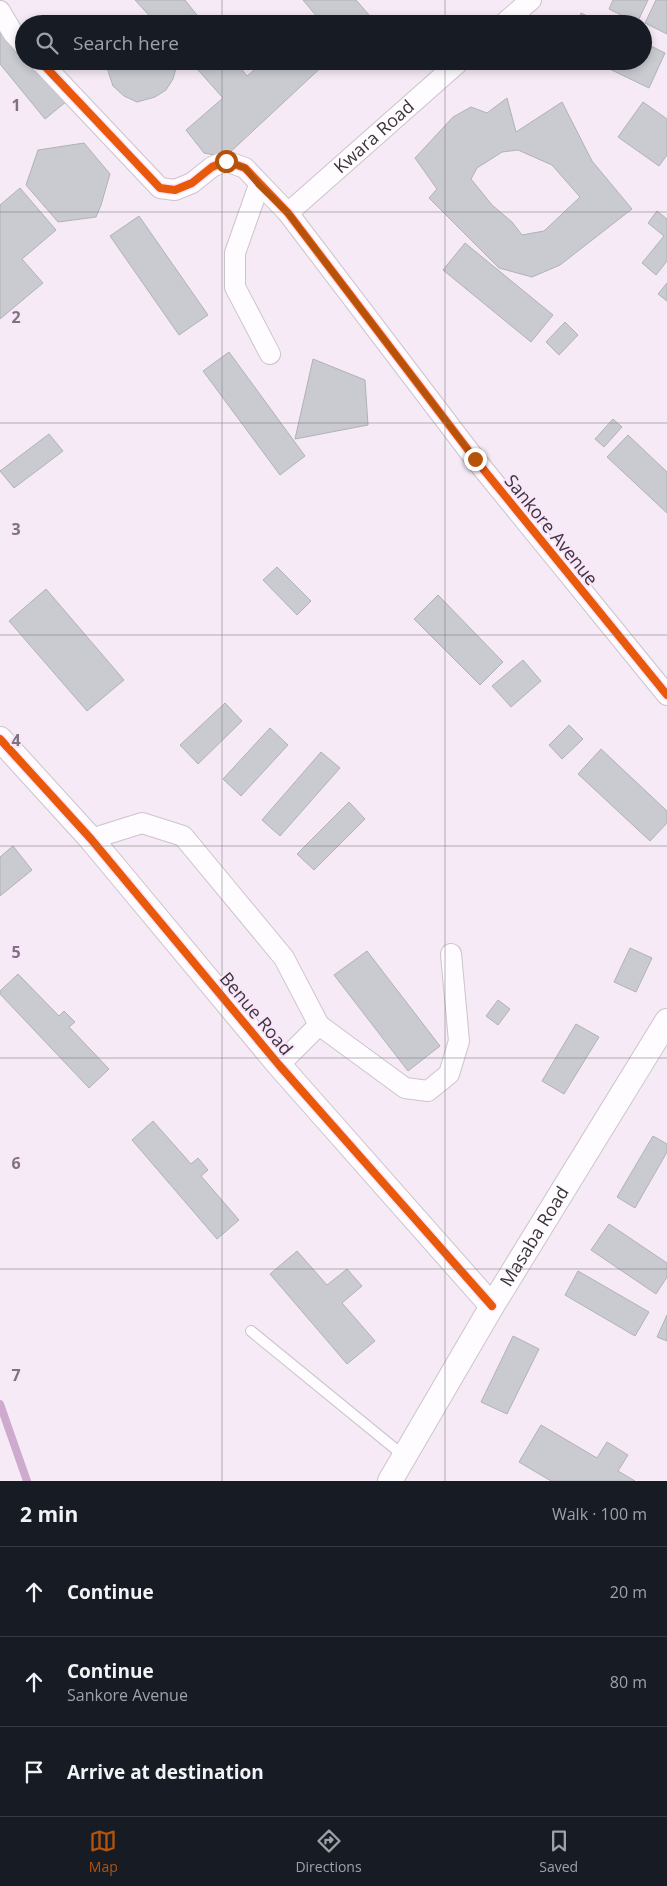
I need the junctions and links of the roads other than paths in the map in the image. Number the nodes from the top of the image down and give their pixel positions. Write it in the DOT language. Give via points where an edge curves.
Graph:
graph roads {
  1 [pos="1,0"];
  2 [pos="531,0"];
  3 [pos="0,10"];
  4 [pos="514,15"];
  5 [pos="15,35"];
  6 [pos="49,70"];
  7 [pos="450,70"];
  8 [pos="259,185"];
  9 [pos="288,213"];
  10 [pos="270,354"];
  11 [pos="667,695"];
  12 [pos="0,739"];
  13 [pos="91,839"];
  14 [pos="451,954"];
  15 [pos="319,1025"];
  16 [pos="664,1032"];
  17 [pos="279,1065"];
  18 [pos="492,1306"];
  19 [pos="251,1331"];
  20 [pos="404,1456"];
  21 [pos="390,1481"];
  1 -- 3 [label="street"];
  2 -- 4 [label="street"];
  3 -- 5 [label="street"];
  6 -- 8 [label="street, Sankore Avenue" via="160,188 175,190 226,161 245,168"];
  7 -- 9 [label="street, Kwara Road"];
  8 -- 9 [label="street, Sankore Avenue"];
  8 -- 10 [label="street" via="235,253 235,287"];
  9 -- 11 [label="street, Sankore Avenue" via="475,459"];
  12 -- 13 [label="street, Benue Road"];
  13 -- 15 [label="street" via="142,823 183,836 284,958"];
  13 -- 17 [label="street, Benue Road"];
  14 -- 15 [label="street" via="459,1041 449,1074 428,1091 405,1088"];
  15 -- 17 [label="street"];
  16 -- 18 [label="street, Masaba Road"];
  17 -- 18 [label="street, Benue Road"];
  18 -- 20 [label="street, Masaba Road"];
  19 -- 20 [label="lane"];
  20 -- 21 [label="street, Masaba Road"];
}
